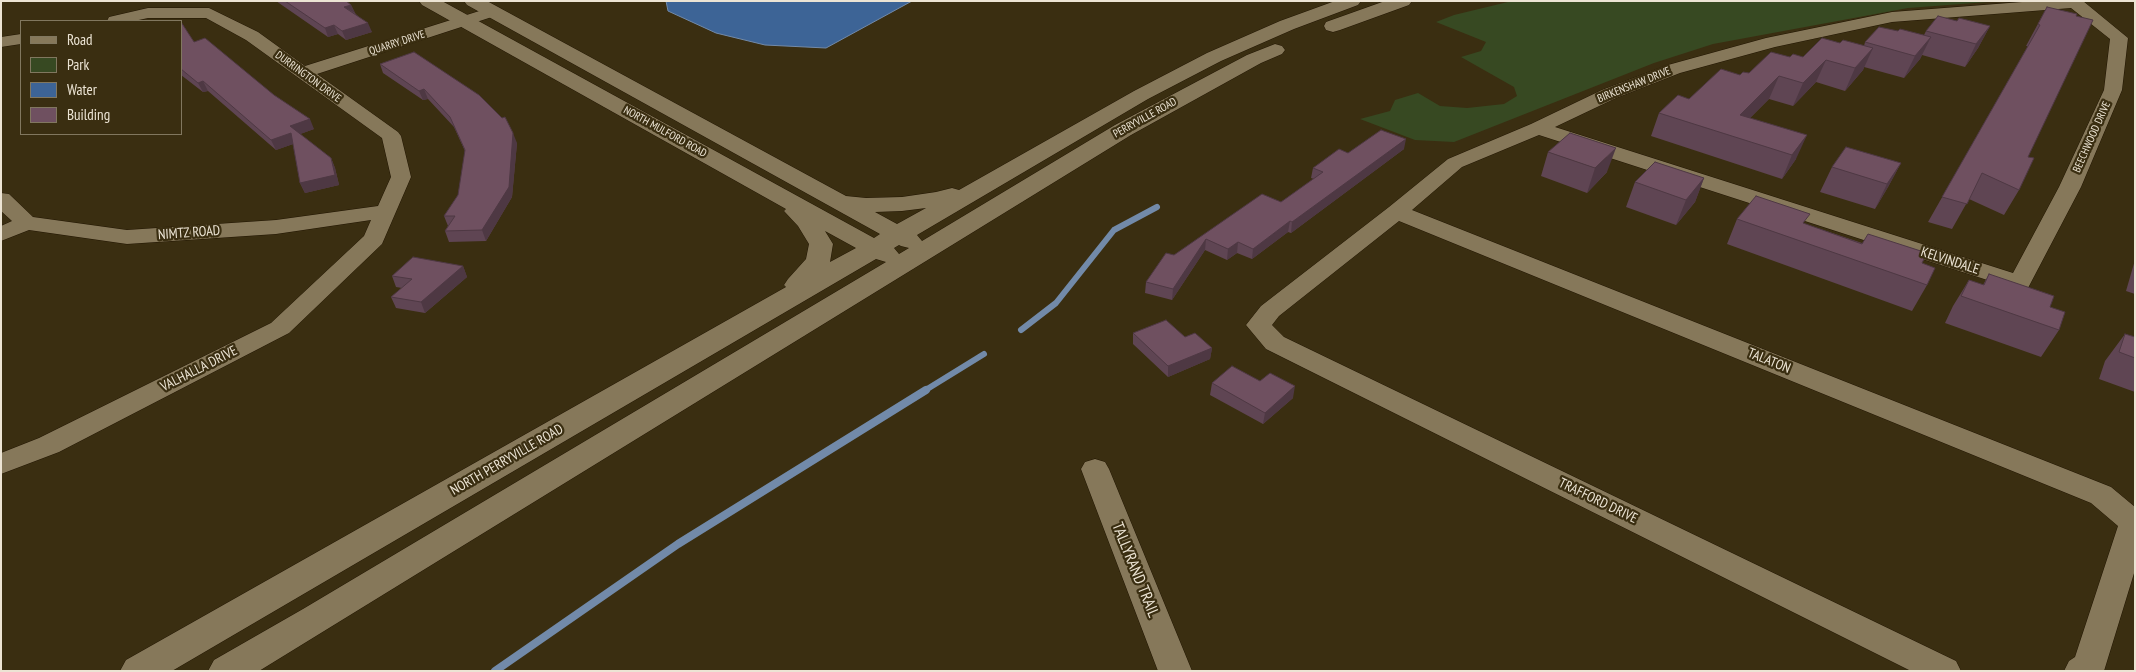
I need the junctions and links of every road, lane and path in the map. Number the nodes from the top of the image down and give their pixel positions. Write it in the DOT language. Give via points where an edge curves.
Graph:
graph roads {
  1 [pos="428,1"];
  2 [pos="474,1"];
  3 [pos="1352,1"];
  4 [pos="1403,1"];
  5 [pos="2074,2"];
  6 [pos="492,12"];
  7 [pos="120,20"];
  8 [pos="463,22"];
  9 [pos="20,39"];
  10 [pos="1,42"];
  11 [pos="302,73"];
  12 [pos="1538,128"];
  13 [pos="982,186"];
  14 [pos="783,197"];
  15 [pos="1,199"];
  16 [pos="837,202"];
  17 [pos="387,211"];
  18 [pos="1397,212"];
  19 [pos="26,223"];
  20 [pos="1,234"];
  21 [pos="374,239"];
  22 [pos="900,249"];
  23 [pos="2020,283"];
  24 [pos="775,306"];
  25 [pos="1258,325"];
  26 [pos="1,464"];
  27 [pos="1095,468"];
  28 [pos="2134,523"];
  29 [pos="139,671"];
  30 [pos="227,671"];
  31 [pos="1175,671"];
  32 [pos="1944,671"];
  33 [pos="2081,671"];
  1 -- 8 [label="main road, NORTH MULFORD ROAD"];
  2 -- 6 [label="main road, NORTH MULFORD ROAD"];
  3 -- 13 [label="main road, PERRYVILLE ROAD" via="1214,57"];
  4 -- 22 [label="main road, PERRYVILLE ROAD" via="1354,17 1254,60"];
  5 -- 12 [label="street, BIRKENSHAW DRIVE" via="1892,18 1772,42 1674,69 1609,94"];
  5 -- 23 [label="street, BEECHWOOD DRIVE" via="2119,38 2113,90 2070,187"];
  6 -- 8 [label="street, QUARRY DRIVE"];
  6 -- 16 [label="main road, NORTH MULFORD ROAD"];
  7 -- 11 [label="street, DURRINGTON DRIVE" via="148,13 209,13 252,36"];
  8 -- 11 [label="street, QUARRY DRIVE"];
  8 -- 14 [label="main road, NORTH MULFORD ROAD"];
  9 -- 10 [label="street"];
  11 -- 17 [label="street, DURRINGTON DRIVE" via="391,136 401,177"];
  12 -- 18 [label="street, BIRKENSHAW DRIVE" via="1455,163"];
  12 -- 23 [label="street, KELVINDALE"];
  13 -- 16 [label="main road" via="939,199 902,204"];
  13 -- 22 [label="main road, PERRYVILLE ROAD"];
  14 -- 22 [label="main road, NORTH MULFORD ROAD"];
  14 -- 24 [label="main road" via="808,222 821,244 819,260"];
  15 -- 19 [label="street"];
  16 -- 22 [label="main road, NORTH MULFORD ROAD"];
  17 -- 19 [label="street, NIMTZ ROAD" via="276,227 127,237"];
  17 -- 21 [label="street, DURRINGTON DRIVE"];
  18 -- 25 [label="street, BIRKENSHAW DRIVE" via="1270,311"];
  18 -- 28 [label="street, TALATON" via="2101,494"];
  19 -- 20 [label="street"];
  21 -- 26 [label="street, VALHALLA DRIVE" via="280,328 49,445"];
  22 -- 24 [label="main road, NORTH PERRYVILLE ROAD"];
  22 -- 30 [label="main road" via="325,614"];
  24 -- 29 [label="main road, NORTH PERRYVILLE ROAD"];
  25 -- 32 [label="street, TRAFFORD DRIVE" via="1275,343"];
  27 -- 31 [label="street, TALLYRAND TRAIL"];
  28 -- 33 [label="street" via="2089,666"];
}
